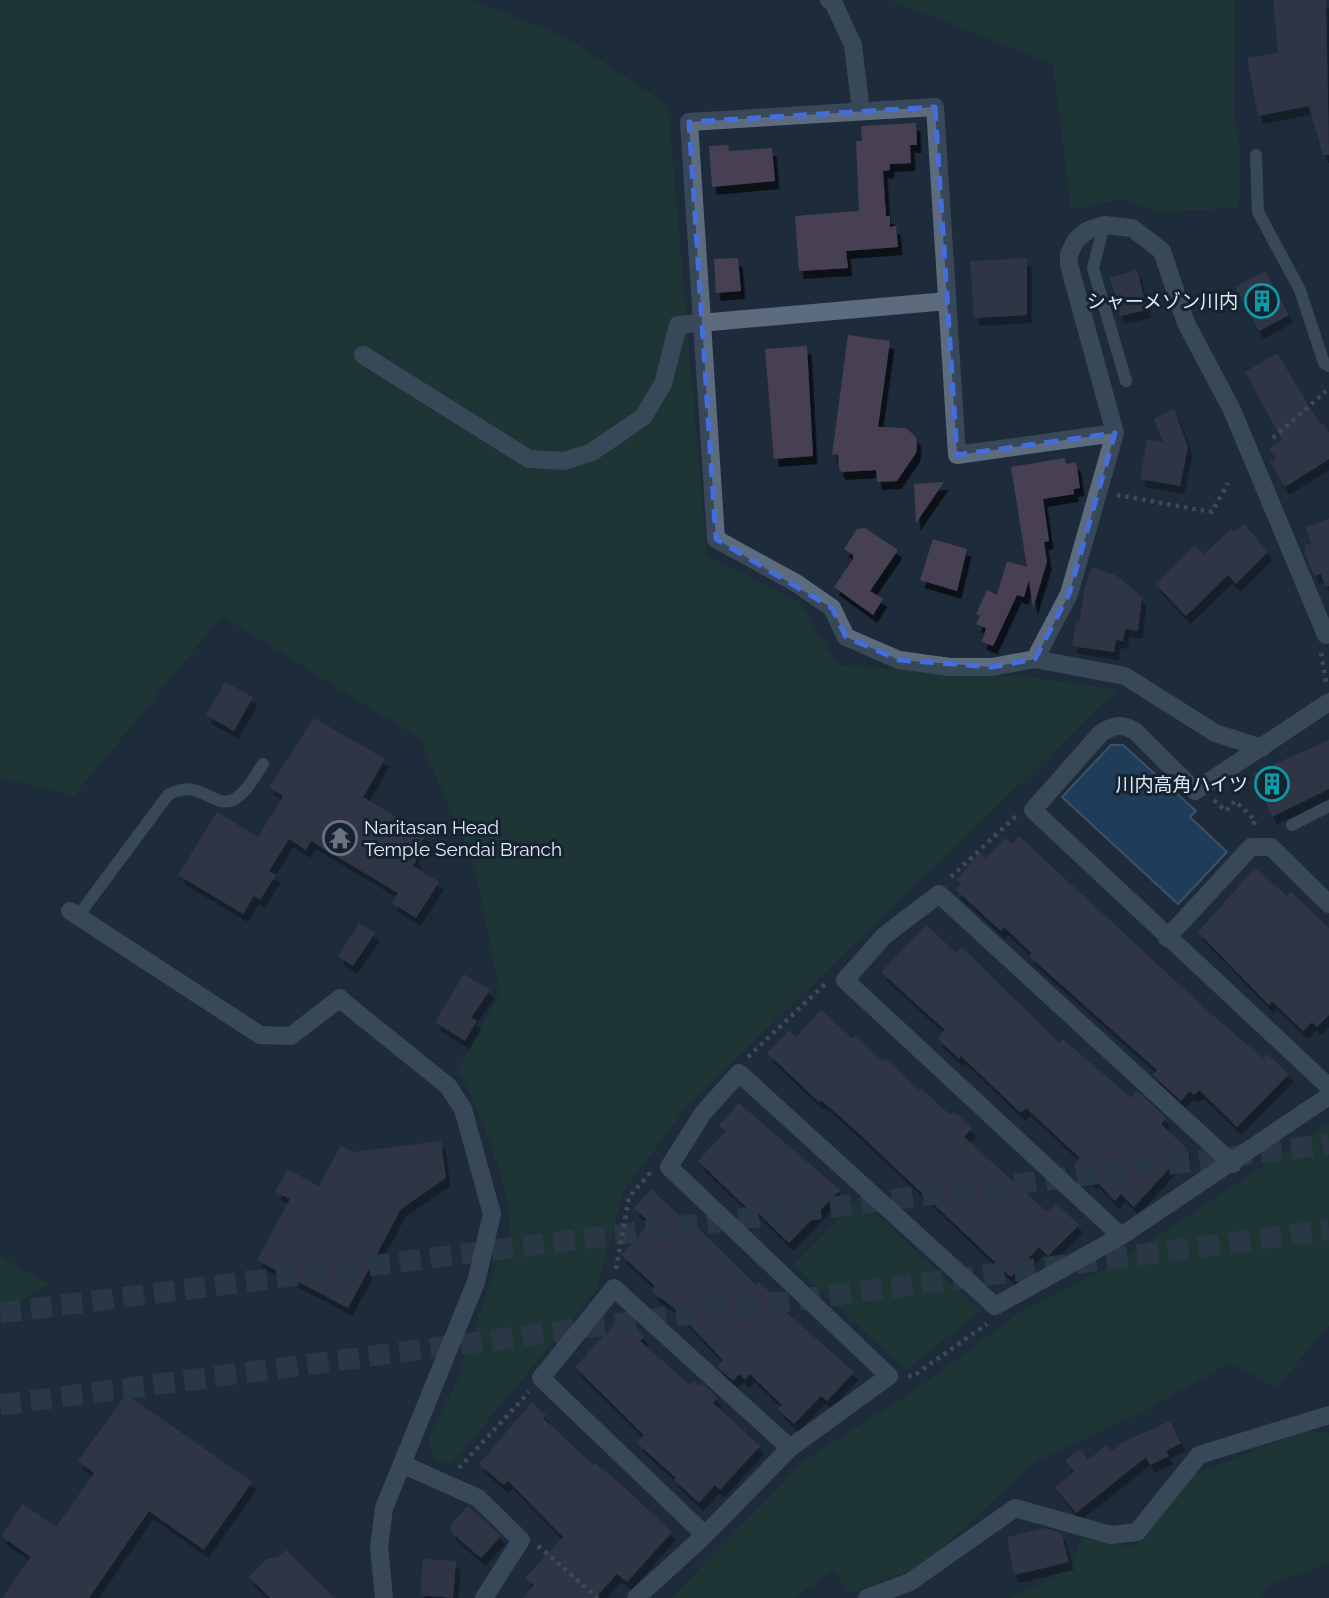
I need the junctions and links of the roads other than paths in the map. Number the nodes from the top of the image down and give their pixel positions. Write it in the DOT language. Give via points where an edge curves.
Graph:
graph roads {
  1 [pos="829,0"];
  2 [pos="861,111"];
  3 [pos="1256,155"];
  4 [pos="1104,225"];
  5 [pos="947,301"];
  6 [pos="701,324"];
  7 [pos="363,355"];
  8 [pos="1329,366"];
  9 [pos="1126,381"];
  10 [pos="1115,433"];
  11 [pos="1329,634"];
  12 [pos="1035,660"];
  13 [pos="1329,702"];
  14 [pos="1262,748"];
  15 [pos="263,764"];
  16 [pos="1329,806"];
  17 [pos="1292,825"];
  18 [pos="1329,904"];
  19 [pos="74,914"];
  20 [pos="1167,938"];
  21 [pos="1329,1087"];
  22 [pos="1329,1096"];
  23 [pos="1233,1164"];
  24 [pos="1121,1236"];
  25 [pos="1329,1415"];
  26 [pos="790,1448"];
  27 [pos="402,1464"];
  28 [pos="705,1535"];
  29 [pos="384,1598"];
  30 [pos="484,1598"];
  31 [pos="636,1598"];
  32 [pos="867,1598"];
  1 -- 2 [label="street" via="853,45"];
  2 -- 5 [label="street" via="935,107"];
  2 -- 6 [label="street" via="689,122"];
  3 -- 8 [label="lane" via="1258,212 1300,290 1324,363"];
  4 -- 9 [label="lane" via="1093,268"];
  4 -- 10 [label="street" via="1076,240 1069,265"];
  4 -- 11 [label="street" via="1132,228 1162,251 1186,323 1232,410"];
  5 -- 6 [label="street"];
  5 -- 10 [label="street" via="957,455"];
  6 -- 7 [label="street" via="678,325 663,384 643,417 592,452 564,461 529,459"];
  6 -- 12 [label="street" via="716,539 832,608 846,637 899,660 950,667"];
  10 -- 12 [label="street" via="1069,594"];
  12 -- 14 [label="street" via="1125,676 1215,733"];
  13 -- 14 [label="street"];
  14 -- 20 [label="street" via="1195,791 1135,731 1125,725 1112,726 1033,810"];
  15 -- 19 [label="lane" via="233,800 222,801 181,787 168,795"];
  16 -- 17 [label="lane"];
  18 -- 20 [label="street" via="1271,848 1251,848"];
  19 -- 27 [label="street" via="260,1035 291,1036 340,998 448,1086 463,1110 492,1214 476,1282"];
  20 -- 21 [label="street"];
  22 -- 23 [label="street"];
  23 -- 24 [label="street"];
  23 -- 24 [label="street" via="939,894 884,936 845,980"];
  24 -- 26 [label="street" via="995,1307 739,1073 703,1113 669,1167 889,1376"];
  25 -- 32 [label="street" via="1199,1455 1137,1532 1111,1535 1015,1508 910,1582"];
  26 -- 28 [label="street"];
  26 -- 28 [label="street" via="614,1287 541,1378"];
  27 -- 29 [label="street" via="384,1508 379,1547"];
  27 -- 30 [label="street" via="478,1498 521,1541"];
  28 -- 31 [label="street"];
}
